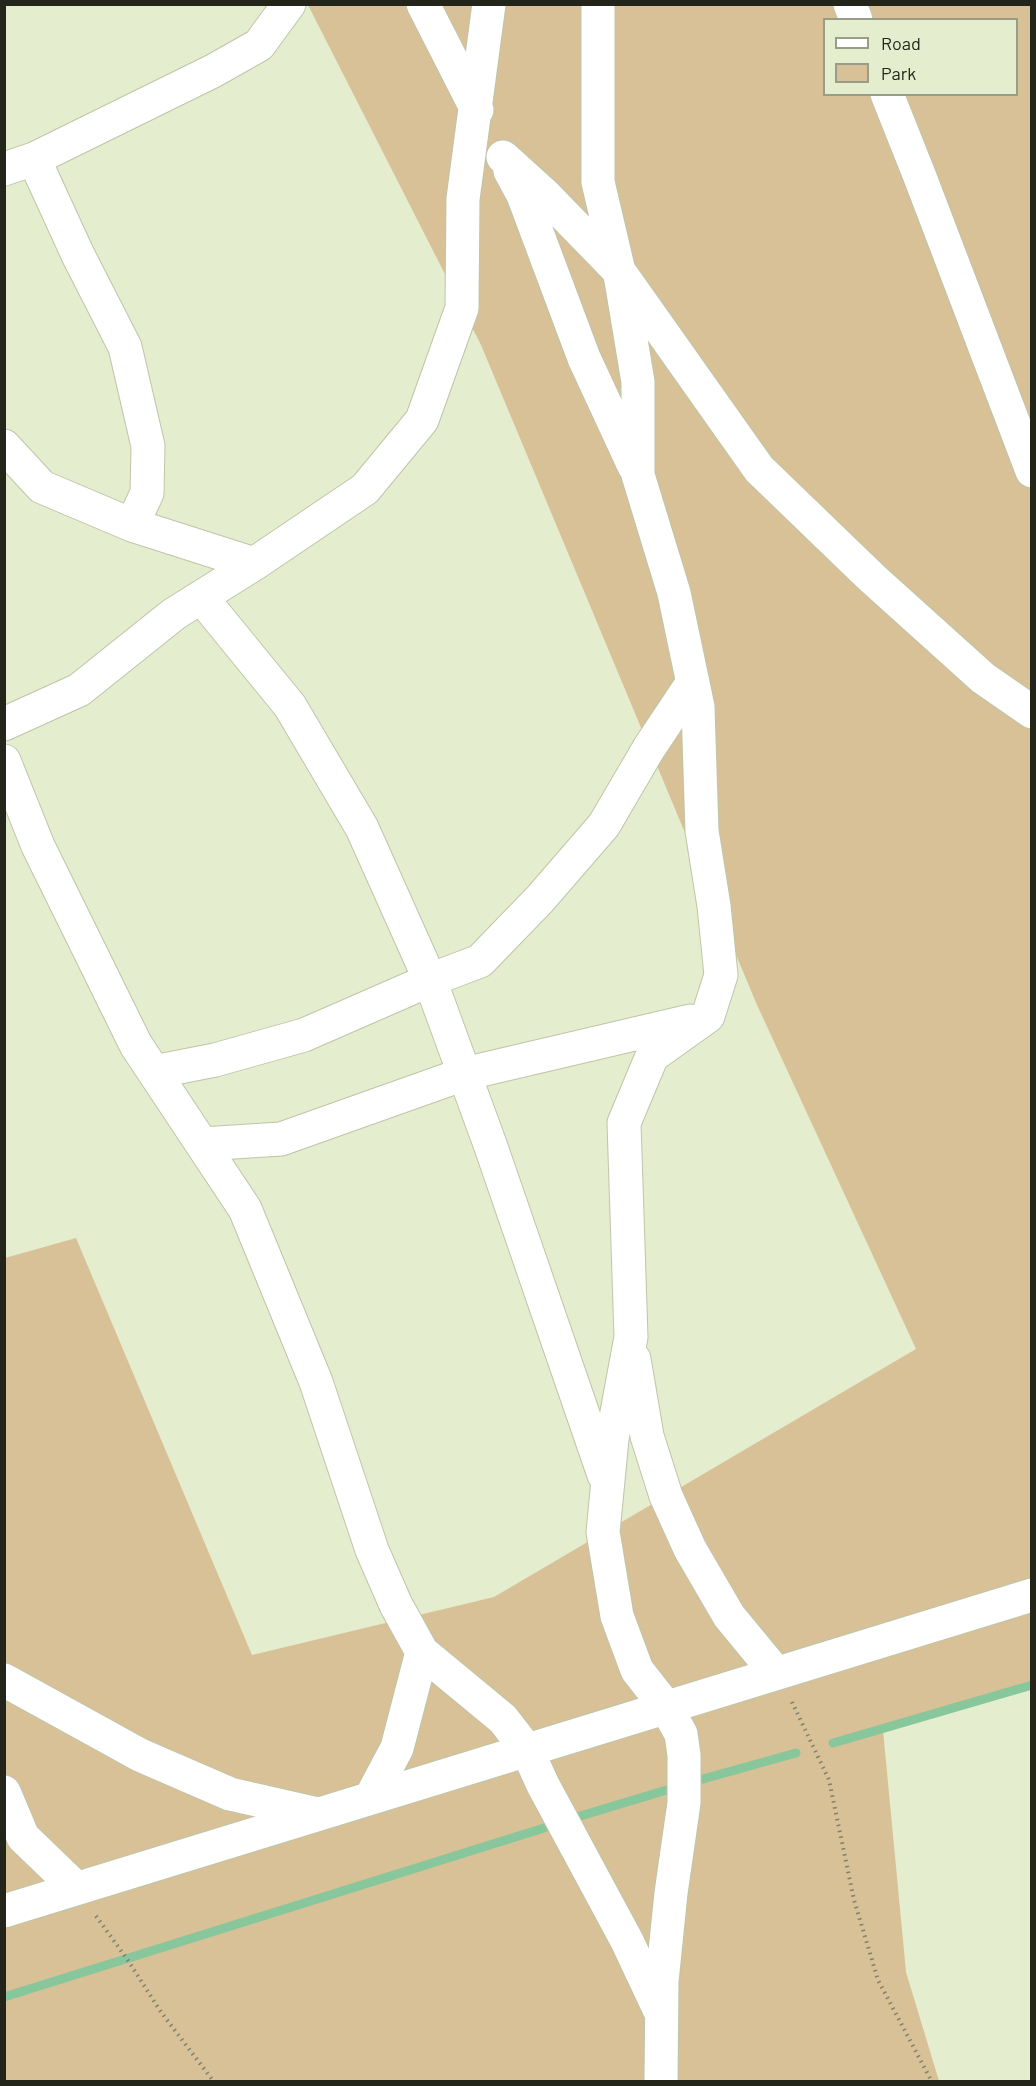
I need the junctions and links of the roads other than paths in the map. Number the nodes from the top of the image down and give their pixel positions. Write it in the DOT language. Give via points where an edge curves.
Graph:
graph roads {
  1 [pos="289,4"];
  2 [pos="423,4"];
  3 [pos="489,4"];
  4 [pos="598,4"];
  5 [pos="888,96"];
  6 [pos="475,104"];
  7 [pos="503,157"];
  8 [pos="19,164"];
  9 [pos="619,271"];
  10 [pos="4,446"];
  11 [pos="1032,471"];
  12 [pos="638,475"];
  13 [pos="132,525"];
  14 [pos="254,564"];
  15 [pos="201,597"];
  16 [pos="693,682"];
  17 [pos="1032,712"];
  18 [pos="4,724"];
  19 [pos="4,761"];
  20 [pos="430,980"];
  21 [pos="708,1016"];
  22 [pos="154,1072"];
  23 [pos="464,1074"];
  24 [pos="202,1144"];
  25 [pos="631,1336"];
  26 [pos="608,1485"];
  27 [pos="1032,1595"];
  28 [pos="422,1652"];
  29 [pos="776,1673"];
  30 [pos="4,1680"];
  31 [pos="666,1707"];
  32 [pos="527,1750"];
  33 [pos="4,1792"];
  34 [pos="371,1797"];
  35 [pos="318,1814"];
  36 [pos="76,1888"];
  37 [pos="4,1911"];
  38 [pos="663,2018"];
  39 [pos="661,2082"];
  1 -- 8 [label="street" via="260,45"];
  2 -- 6 [label="street"];
  3 -- 6 [label="street"];
  4 -- 9 [label="street" via="598,182"];
  5 -- 11 [label="street"];
  6 -- 7 [label="street"];
  6 -- 14 [label="street" via="464,199 462,308 422,420 365,489"];
  7 -- 9 [label="street"];
  7 -- 12 [label="street" via="523,195 584,358"];
  8 -- 13 [label="street" via="78,255 125,347 148,446 147,494"];
  9 -- 12 [label="street" via="638,382"];
  9 -- 17 [label="street" via="759,469 983,678"];
  10 -- 13 [label="street" via="42,486"];
  12 -- 16 [label="street" via="674,593"];
  13 -- 14 [label="street"];
  14 -- 15 [label="street"];
  15 -- 18 [label="street" via="79,690"];
  15 -- 20 [label="street" via="290,706 362,828"];
  16 -- 20 [label="street" via="604,825 540,899 480,961"];
  16 -- 21 [label="street" via="698,707 702,831 721,975"];
  19 -- 22 [label="street" via="38,846 136,1045"];
  20 -- 22 [label="street" via="304,1035"];
  20 -- 23 [label="street"];
  21 -- 23 [label="street"];
  21 -- 25 [label="street" via="652,1056 624,1123"];
  22 -- 24 [label="street"];
  23 -- 24 [label="street" via="281,1139"];
  23 -- 26 [label="street"];
  24 -- 28 [label="street" via="246,1209 316,1382 372,1550"];
  25 -- 26 [label="street" via="612,1439"];
  25 -- 29 [label="street" via="647,1436 666,1496 690,1550 729,1616"];
  26 -- 31 [label="street" via="603,1532 617,1617 637,1670"];
  27 -- 29 [label="street"];
  28 -- 32 [label="street" via="503,1719"];
  28 -- 34 [label="street" via="397,1748"];
  29 -- 31 [label="street"];
  30 -- 35 [label="street" via="140,1755 230,1794"];
  31 -- 32 [label="street"];
  31 -- 38 [label="street" via="681,1734 684,1803 662,1981"];
  32 -- 34 [label="street"];
  32 -- 38 [label="street"];
  33 -- 36 [label="street" via="23,1837"];
  34 -- 35 [label="street"];
  35 -- 36 [label="street"];
  36 -- 37 [label="street"];
  38 -- 39 [label="street"];
}
